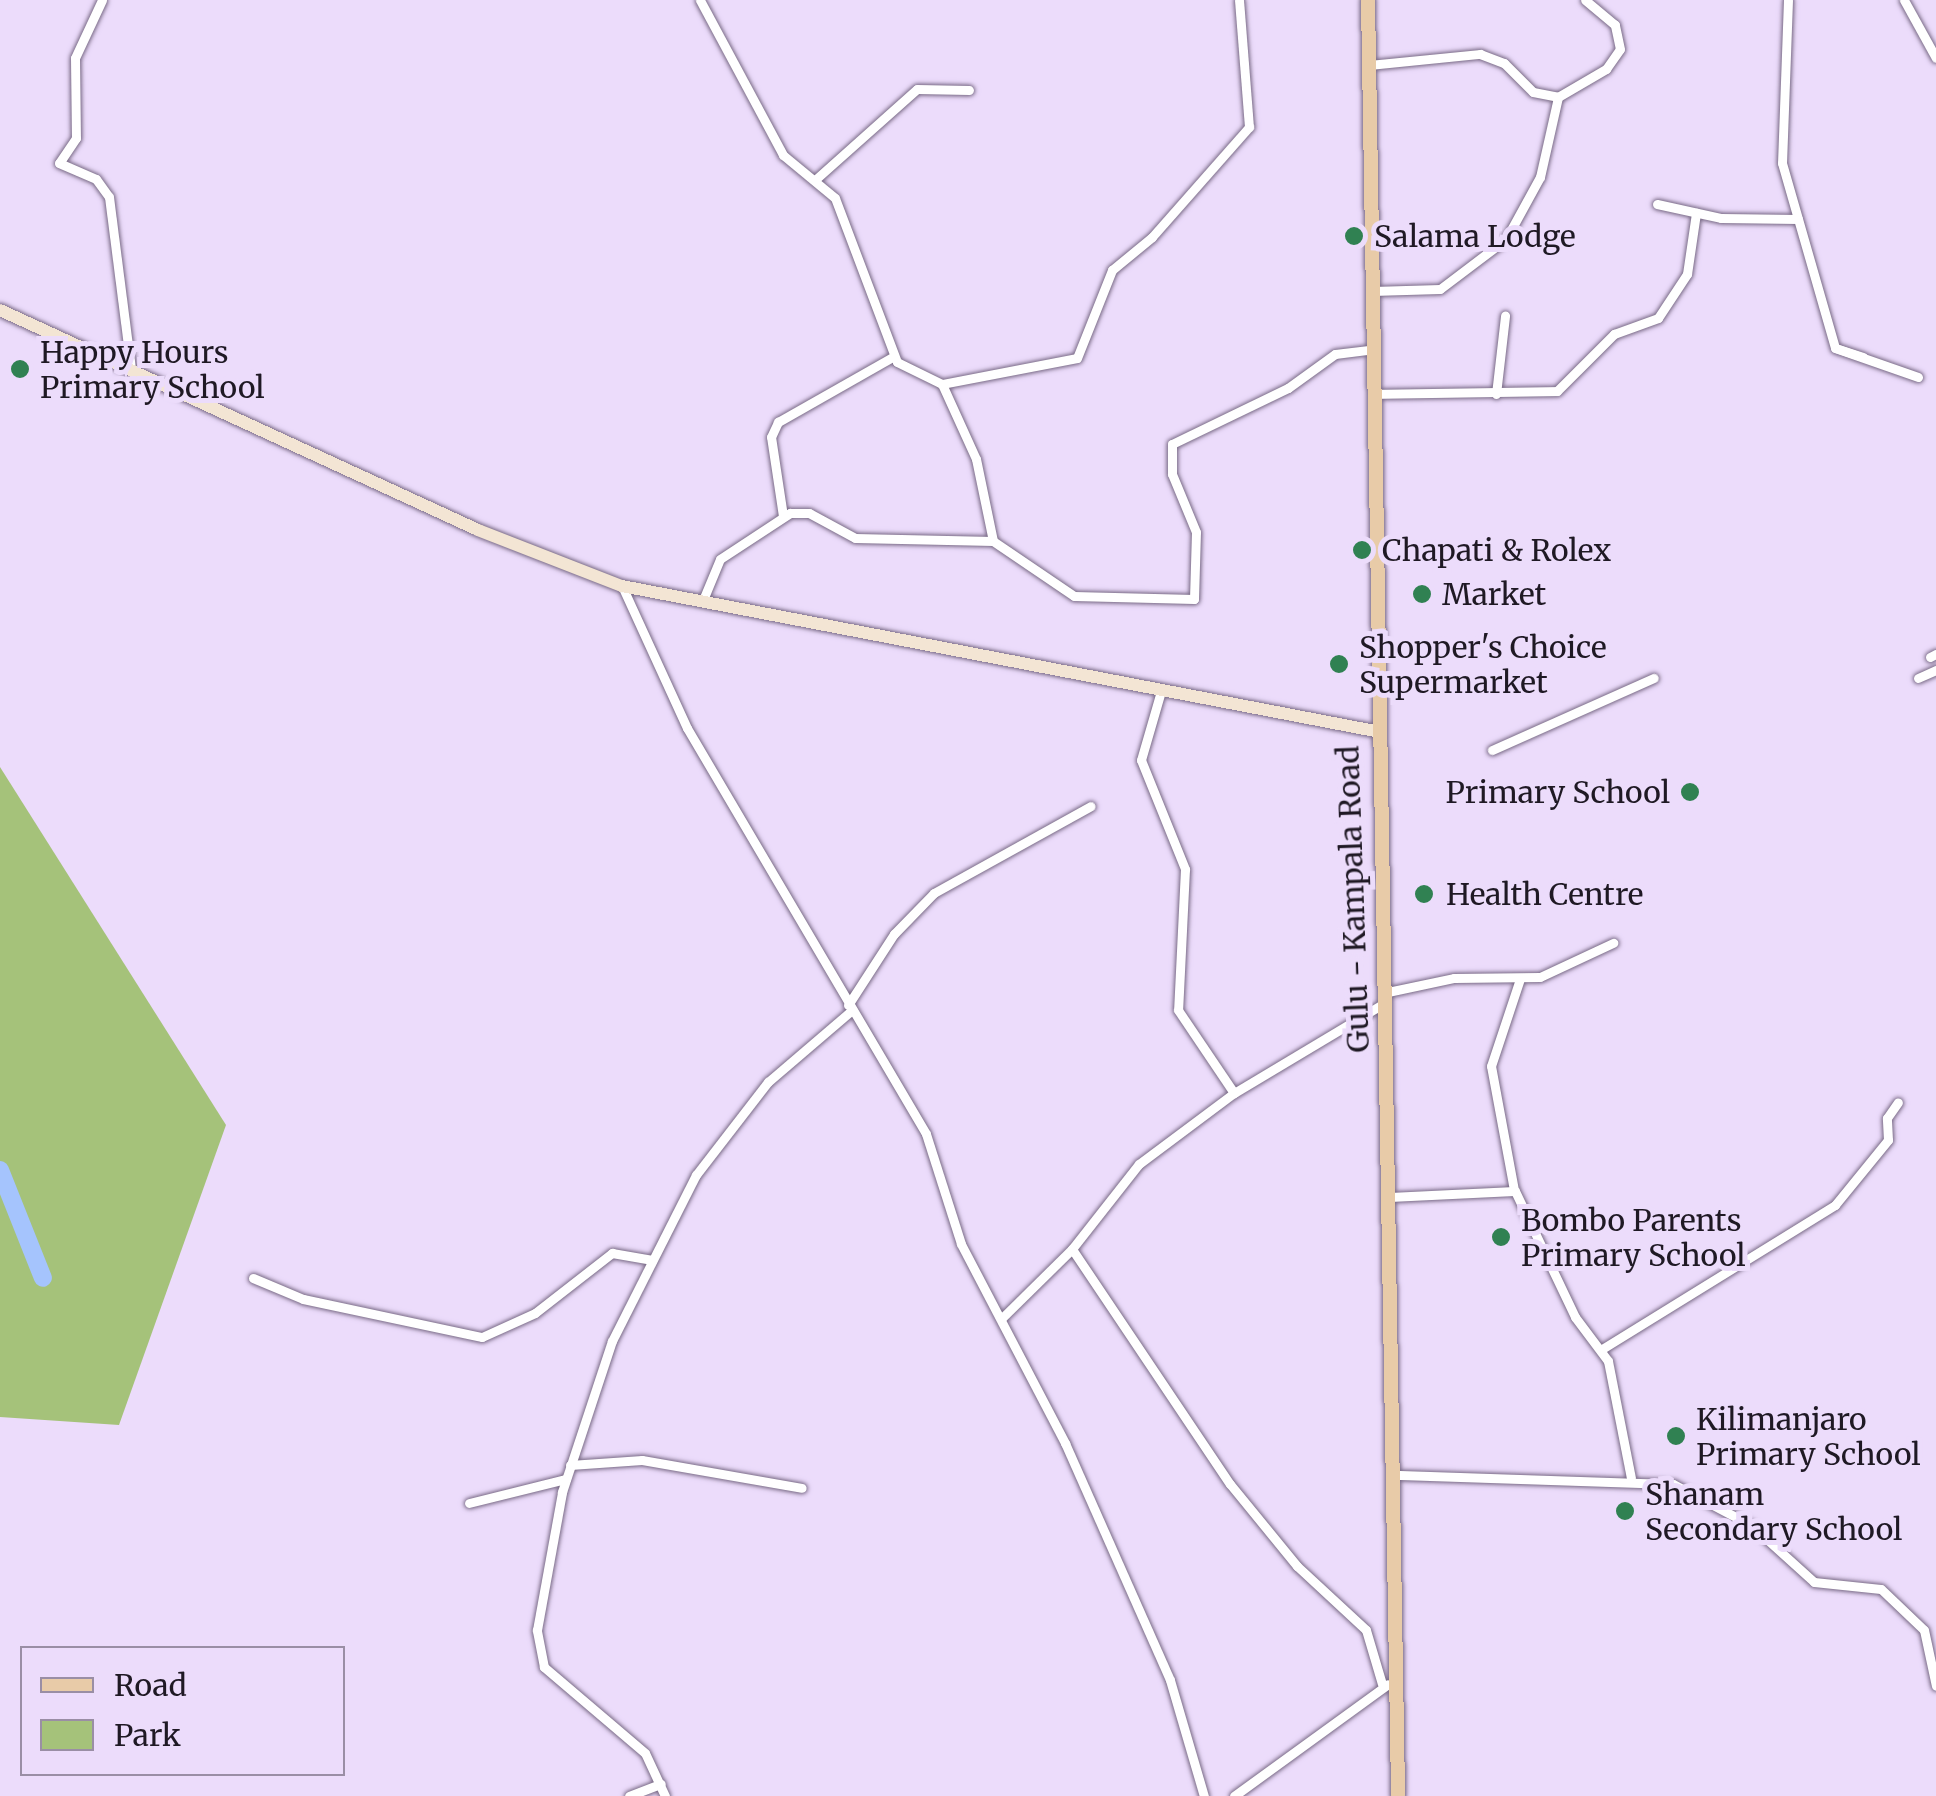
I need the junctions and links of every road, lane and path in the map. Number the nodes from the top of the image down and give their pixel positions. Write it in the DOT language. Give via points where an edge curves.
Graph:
graph roads {
  1 [pos="102,0"];
  2 [pos="700,0"];
  3 [pos="1239,0"];
  4 [pos="1368,0"];
  5 [pos="1586,0"];
  6 [pos="1788,0"];
  7 [pos="1904,0"];
  8 [pos="1936,58"];
  9 [pos="1368,66"];
  10 [pos="969,90"];
  11 [pos="1558,97"];
  12 [pos="816,179"];
  13 [pos="1657,204"];
  14 [pos="1696,213"];
  15 [pos="1798,218"];
  16 [pos="1370,292"];
  17 [pos="0,310"];
  18 [pos="1505,316"];
  19 [pos="1835,348"];
  20 [pos="1369,350"];
  21 [pos="894,356"];
  22 [pos="1863,357"];
  23 [pos="131,368"];
  24 [pos="1918,377"];
  25 [pos="942,384"];
  26 [pos="1370,394"];
  27 [pos="1496,394"];
  28 [pos="782,516"];
  29 [pos="992,541"];
  30 [pos="622,586"];
  31 [pos="703,600"];
  32 [pos="1936,670"];
  33 [pos="1654,678"];
  34 [pos="1918,678"];
  35 [pos="1161,691"];
  36 [pos="1375,732"];
  37 [pos="1492,750"];
  38 [pos="1091,806"];
  39 [pos="1613,943"];
  40 [pos="1520,979"];
  41 [pos="1383,998"];
  42 [pos="850,1007"];
  43 [pos="1234,1092"];
  44 [pos="1898,1102"];
  45 [pos="1514,1190"];
  46 [pos="1389,1197"];
  47 [pos="1072,1249"];
  48 [pos="652,1260"];
  49 [pos="253,1278"];
  50 [pos="1002,1317"];
  51 [pos="1602,1349"];
  52 [pos="570,1465"];
  53 [pos="1397,1475"];
  54 [pos="1631,1478"];
  55 [pos="566,1479"];
  56 [pos="802,1488"];
  57 [pos="469,1502"];
  58 [pos="1390,1684"];
  59 [pos="1936,1686"];
  60 [pos="661,1784"];
  61 [pos="630,1796"];
  62 [pos="665,1796"];
  63 [pos="1204,1796"];
  64 [pos="1234,1796"];
  65 [pos="1398,1796"];
  1 -- 23 [label="street" via="75,58 76,138 58,163 96,179 109,197"];
  2 -- 12 [label="street" via="783,155"];
  3 -- 25 [label="street" via="1250,127 1112,270 1077,358"];
  4 -- 9 [label="main road, Gulu - Kampala Road"];
  5 -- 11 [label="street" via="1616,25 1620,49 1606,68"];
  6 -- 15 [label="street" via="1780,140"];
  7 -- 8 [label="street"];
  9 -- 11 [label="street" via="1480,54 1504,64 1532,92"];
  9 -- 16 [label="main road, Gulu - Kampala Road"];
  10 -- 12 [label="street" via="917,89"];
  11 -- 16 [label="street" via="1540,177 1506,239 1440,289"];
  12 -- 21 [label="street" via="850,228"];
  13 -- 14 [label="street"];
  14 -- 15 [label="street"];
  14 -- 27 [label="street" via="1687,274 1658,318 1614,334 1557,391"];
  15 -- 19 [label="street"];
  16 -- 20 [label="main road, Gulu - Kampala Road"];
  17 -- 23 [label="street"];
  18 -- 27 [label="street"];
  19 -- 22 [label="street"];
  19 -- 24 [label="street"];
  20 -- 26 [label="main road, Gulu - Kampala Road"];
  20 -- 29 [label="street" via="1326,358 1288,388 1172,444 1172,474 1196,532 1194,599 1074,596"];
  21 -- 25 [label="street" via="907,372"];
  21 -- 28 [label="street" via="778,422 771,437"];
  23 -- 30 [label="street" via="478,530"];
  25 -- 29 [label="street" via="976,459"];
  26 -- 27 [label="street"];
  26 -- 36 [label="main road, Gulu - Kampala Road"];
  28 -- 29 [label="street" via="808,513 854,538"];
  28 -- 31 [label="street" via="720,558"];
  30 -- 31 [label="street"];
  30 -- 42 [label="street" via="687,728"];
  31 -- 35 [label="street"];
  32 -- 34 [label="street"];
  33 -- 37 [label="street"];
  35 -- 36 [label="street"];
  35 -- 43 [label="street" via="1141,760 1185,869 1178,1010"];
  36 -- 41 [label="main road, Gulu - Kampala Road"];
  38 -- 42 [label="street" via="934,893 894,934"];
  39 -- 40 [label="street" via="1566,969"];
  40 -- 41 [label="street" via="1454,978"];
  40 -- 45 [label="street" via="1491,1066"];
  41 -- 43 [label="street"];
  41 -- 46 [label="main road, Gulu - Kampala Road"];
  42 -- 48 [label="street" via="768,1082 716,1143"];
  42 -- 50 [label="street" via="920,1122 960,1244"];
  43 -- 47 [label="street" via="1139,1164"];
  44 -- 51 [label="street" via="1887,1118 1888,1140 1835,1205"];
  45 -- 46 [label="street"];
  45 -- 51 [label="street" via="1575,1317"];
  46 -- 53 [label="main road, Gulu - Kampala Road"];
  47 -- 50 [label="street"];
  47 -- 58 [label="street" via="1230,1484 1297,1566 1366,1630"];
  48 -- 49 [label="street" via="612,1253 535,1313 482,1336 303,1299"];
  48 -- 52 [label="street" via="612,1341"];
  50 -- 63 [label="street" via="1170,1680"];
  51 -- 54 [label="street"];
  52 -- 55 [label="street"];
  52 -- 56 [label="street" via="642,1460"];
  53 -- 54 [label="street"];
  53 -- 58 [label="main road, Gulu - Kampala Road"];
  54 -- 59 [label="street" via="1673,1484 1742,1518 1814,1582 1881,1589 1924,1630"];
  55 -- 57 [label="street"];
  55 -- 60 [label="street" via="538,1650 556,1683 645,1754"];
  58 -- 64 [label="street"];
  58 -- 65 [label="main road, Gulu - Kampala Road"];
  60 -- 61 [label="street"];
  60 -- 62 [label="street"];
}
